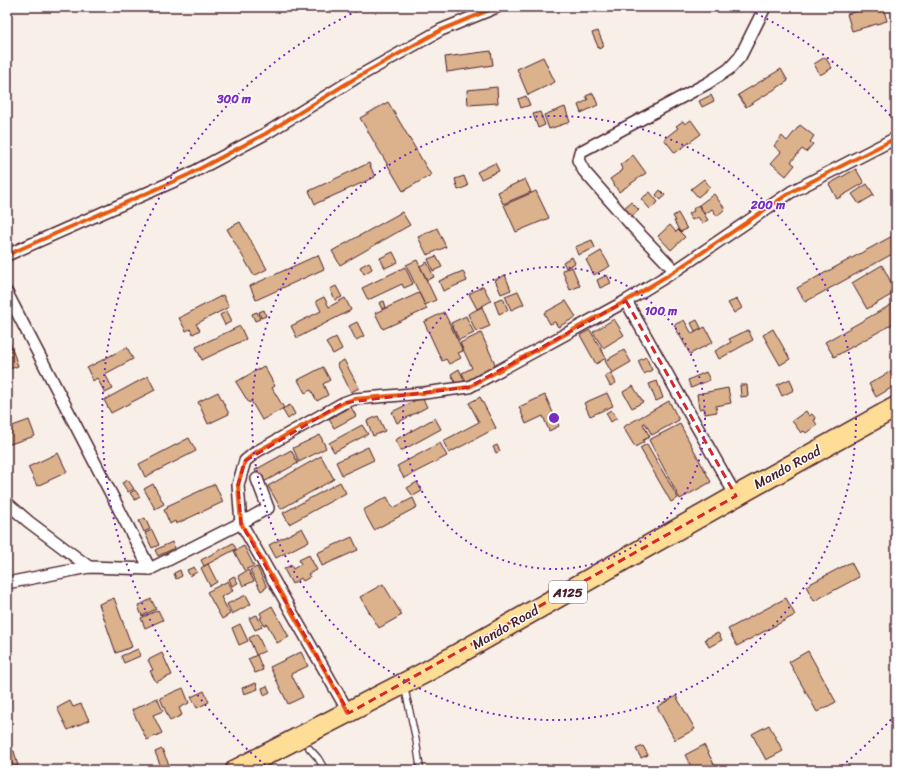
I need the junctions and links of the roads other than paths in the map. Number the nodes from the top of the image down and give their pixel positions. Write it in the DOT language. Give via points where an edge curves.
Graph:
graph roads {
  1 [pos="497,7"];
  2 [pos="765,7"];
  3 [pos="896,138"];
  4 [pos="7,255"];
  5 [pos="675,271"];
  6 [pos="7,293"];
  7 [pos="626,301"];
  8 [pos="896,407"];
  9 [pos="896,422"];
  10 [pos="257,479"];
  11 [pos="736,496"];
  12 [pos="7,502"];
  13 [pos="241,523"];
  14 [pos="89,567"];
  15 [pos="150,569"];
  16 [pos="7,583"];
  17 [pos="406,694"];
  18 [pos="349,713"];
  19 [pos="309,748"];
  20 [pos="236,770"];
  21 [pos="265,770"];
  22 [pos="324,770"];
  23 [pos="419,770"];
  1 -- 4 [label="street" via="441,30 354,79 265,134 188,175"];
  2 -- 5 [label="street" via="740,57 729,69 708,83 580,152 578,160 584,171"];
  3 -- 5 [label="street" via="791,192"];
  5 -- 7 [label="street"];
  6 -- 15 [label="street"];
  7 -- 11 [label="street"];
  7 -- 13 [label="street" via="470,387 354,399 256,452 245,461 238,484"];
  8 -- 11 [label="highway, Mando Road / A125"];
  9 -- 17 [label="highway, Mando Road / A125"];
  10 -- 13 [label="street" via="268,508"];
  11 -- 18 [label="highway, Mando Road / A125"];
  12 -- 14 [label="street" via="29,522"];
  13 -- 15 [label="street"];
  13 -- 18 [label="street"];
  14 -- 15 [label="street"];
  14 -- 16 [label="street"];
  17 -- 19 [label="highway, Mando Road / A125"];
  17 -- 23 [label="lane" via="416,740"];
  18 -- 20 [label="highway, Mando Road / A125"];
  19 -- 21 [label="highway, Mando Road / A125"];
  19 -- 22 [label="lane"];
}
